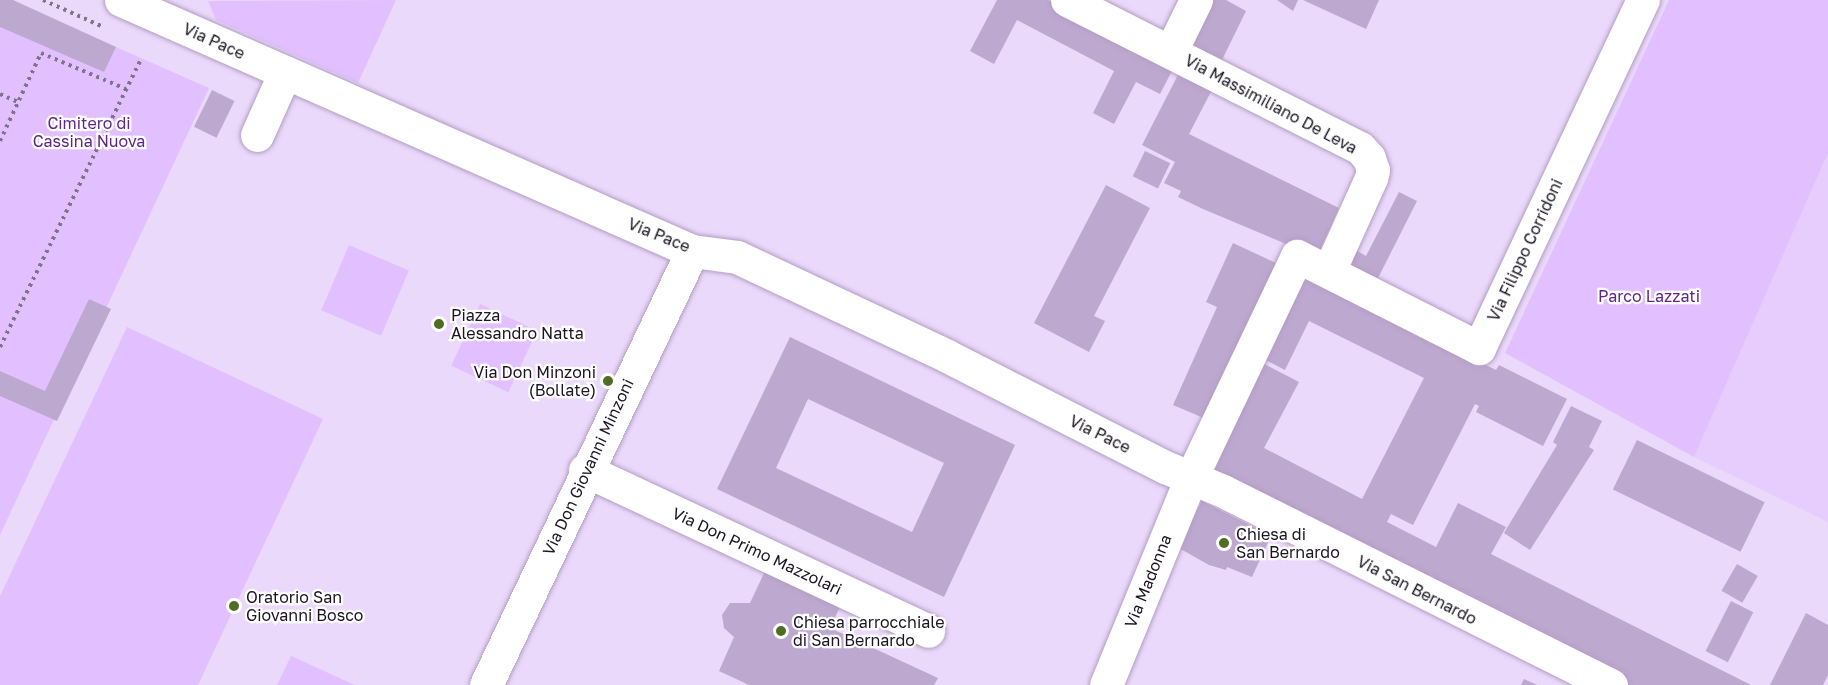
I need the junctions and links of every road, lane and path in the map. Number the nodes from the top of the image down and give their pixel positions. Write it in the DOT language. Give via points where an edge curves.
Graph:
graph roads {
  1 [pos="121,0"];
  2 [pos="1067,0"];
  3 [pos="1196,0"];
  4 [pos="1643,0"];
  5 [pos="178,12"];
  6 [pos="1171,51"];
  7 [pos="140,61"];
  8 [pos="285,72"];
  9 [pos="126,89"];
  10 [pos="0,94"];
  11 [pos="18,102"];
  12 [pos="257,135"];
  13 [pos="0,141"];
  14 [pos="692,250"];
  15 [pos="1329,272"];
  16 [pos="0,347"];
  17 [pos="585,470"];
  18 [pos="1191,478"];
  19 [pos="928,631"];
  20 [pos="486,685"];
  21 [pos="1106,685"];
  22 [pos="1611,685"];
  1 -- 5 [label="street, Via Pace"];
  2 -- 6 [label="street, Via Massimiliano De Leva"];
  3 -- 6 [label="street"];
  4 -- 15 [label="street, Via Filippo Corridoni" via="1479,348"];
  5 -- 8 [label="street, Via Pace"];
  6 -- 15 [label="street, Via Massimiliano De Leva" via="1360,148 1370,158 1371,178"];
  7 -- 9 [label="path"];
  8 -- 12 [label="street"];
  8 -- 14 [label="street, Via Pace"];
  9 -- 11 [label="path" via="41,53"];
  9 -- 16 [label="path"];
  10 -- 11 [label="path"];
  11 -- 13 [label="path"];
  14 -- 17 [label="street, Via Don Giovanni Minzoni"];
  14 -- 18 [label="street, Via Pace" via="737,257"];
  15 -- 18 [label="street" via="1297,256"];
  17 -- 19 [label="street, Via Don Primo Mazzolari"];
  17 -- 20 [label="street, Via Don Giovanni Minzoni"];
  18 -- 21 [label="street, Via Madonna"];
  18 -- 22 [label="street, Via San Bernardo"];
}
